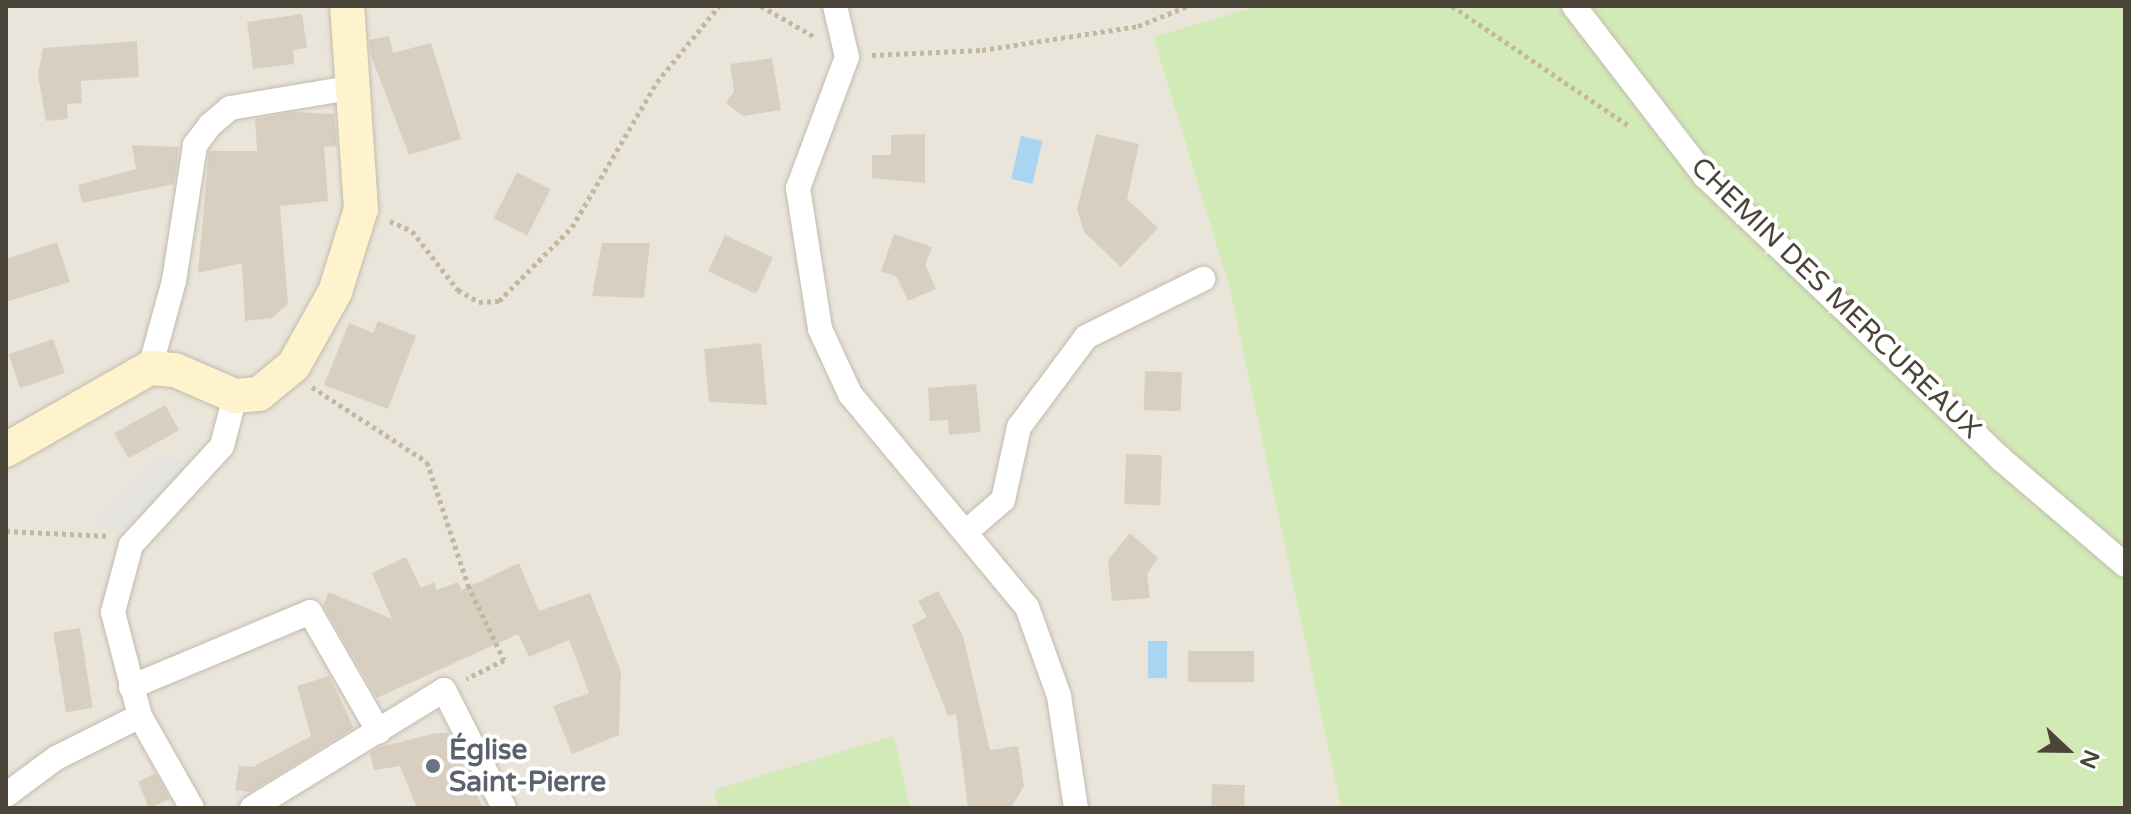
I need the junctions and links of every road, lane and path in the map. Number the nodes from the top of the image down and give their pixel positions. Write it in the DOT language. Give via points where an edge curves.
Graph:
graph roads {
  1 [pos="347,6"];
  2 [pos="719,6"];
  3 [pos="761,6"];
  4 [pos="835,6"];
  5 [pos="1188,6"];
  6 [pos="1452,6"];
  7 [pos="1574,6"];
  8 [pos="847,57"];
  9 [pos="356,87"];
  10 [pos="1642,134"];
  11 [pos="361,209"];
  12 [pos="1203,279"];
  13 [pos="294,365"];
  14 [pos="150,368"];
  15 [pos="235,396"];
  16 [pos="6,450"];
  17 [pos="6,531"];
  18 [pos="966,532"];
  19 [pos="127,553"];
  20 [pos="2125,565"];
  21 [pos="131,687"];
  22 [pos="444,690"];
  23 [pos="140,716"];
  24 [pos="379,732"];
  25 [pos="6,795"];
  26 [pos="192,808"];
  27 [pos="252,808"];
  28 [pos="504,808"];
  29 [pos="1076,808"];
  1 -- 9 [label="street"];
  2 -- 11 [label="path" via="657,82 572,227 499,301 479,302 458,290 412,231"];
  3 -- 8 [label="path"];
  4 -- 8 [label="street"];
  5 -- 8 [label="path" via="1138,26 1013,45"];
  6 -- 10 [label="path"];
  7 -- 20 [label="street, CHEMIN DES MERCUREAUX" via="1705,176 2001,459"];
  8 -- 18 [label="street" via="798,188 820,329 850,394"];
  9 -- 11 [label="street"];
  9 -- 14 [label="street" via="230,108 195,145 174,281"];
  11 -- 13 [label="street" via="335,292"];
  12 -- 18 [label="street" via="1086,337 1019,427 1003,500"];
  13 -- 15 [label="street" via="259,394"];
  13 -- 22 [label="path" via="322,399 427,462 468,585 504,660"];
  14 -- 15 [label="street" via="175,370"];
  14 -- 16 [label="street"];
  15 -- 19 [label="street" via="222,446"];
  17 -- 19 [label="path" via="107,535"];
  18 -- 29 [label="street" via="1027,607 1059,696"];
  19 -- 21 [label="street" via="113,612"];
  21 -- 23 [label="street"];
  21 -- 24 [label="street" via="310,612"];
  22 -- 24 [label="street"];
  22 -- 28 [label="street"];
  23 -- 25 [label="street" via="56,758"];
  23 -- 26 [label="street"];
  24 -- 27 [label="street"];
}
